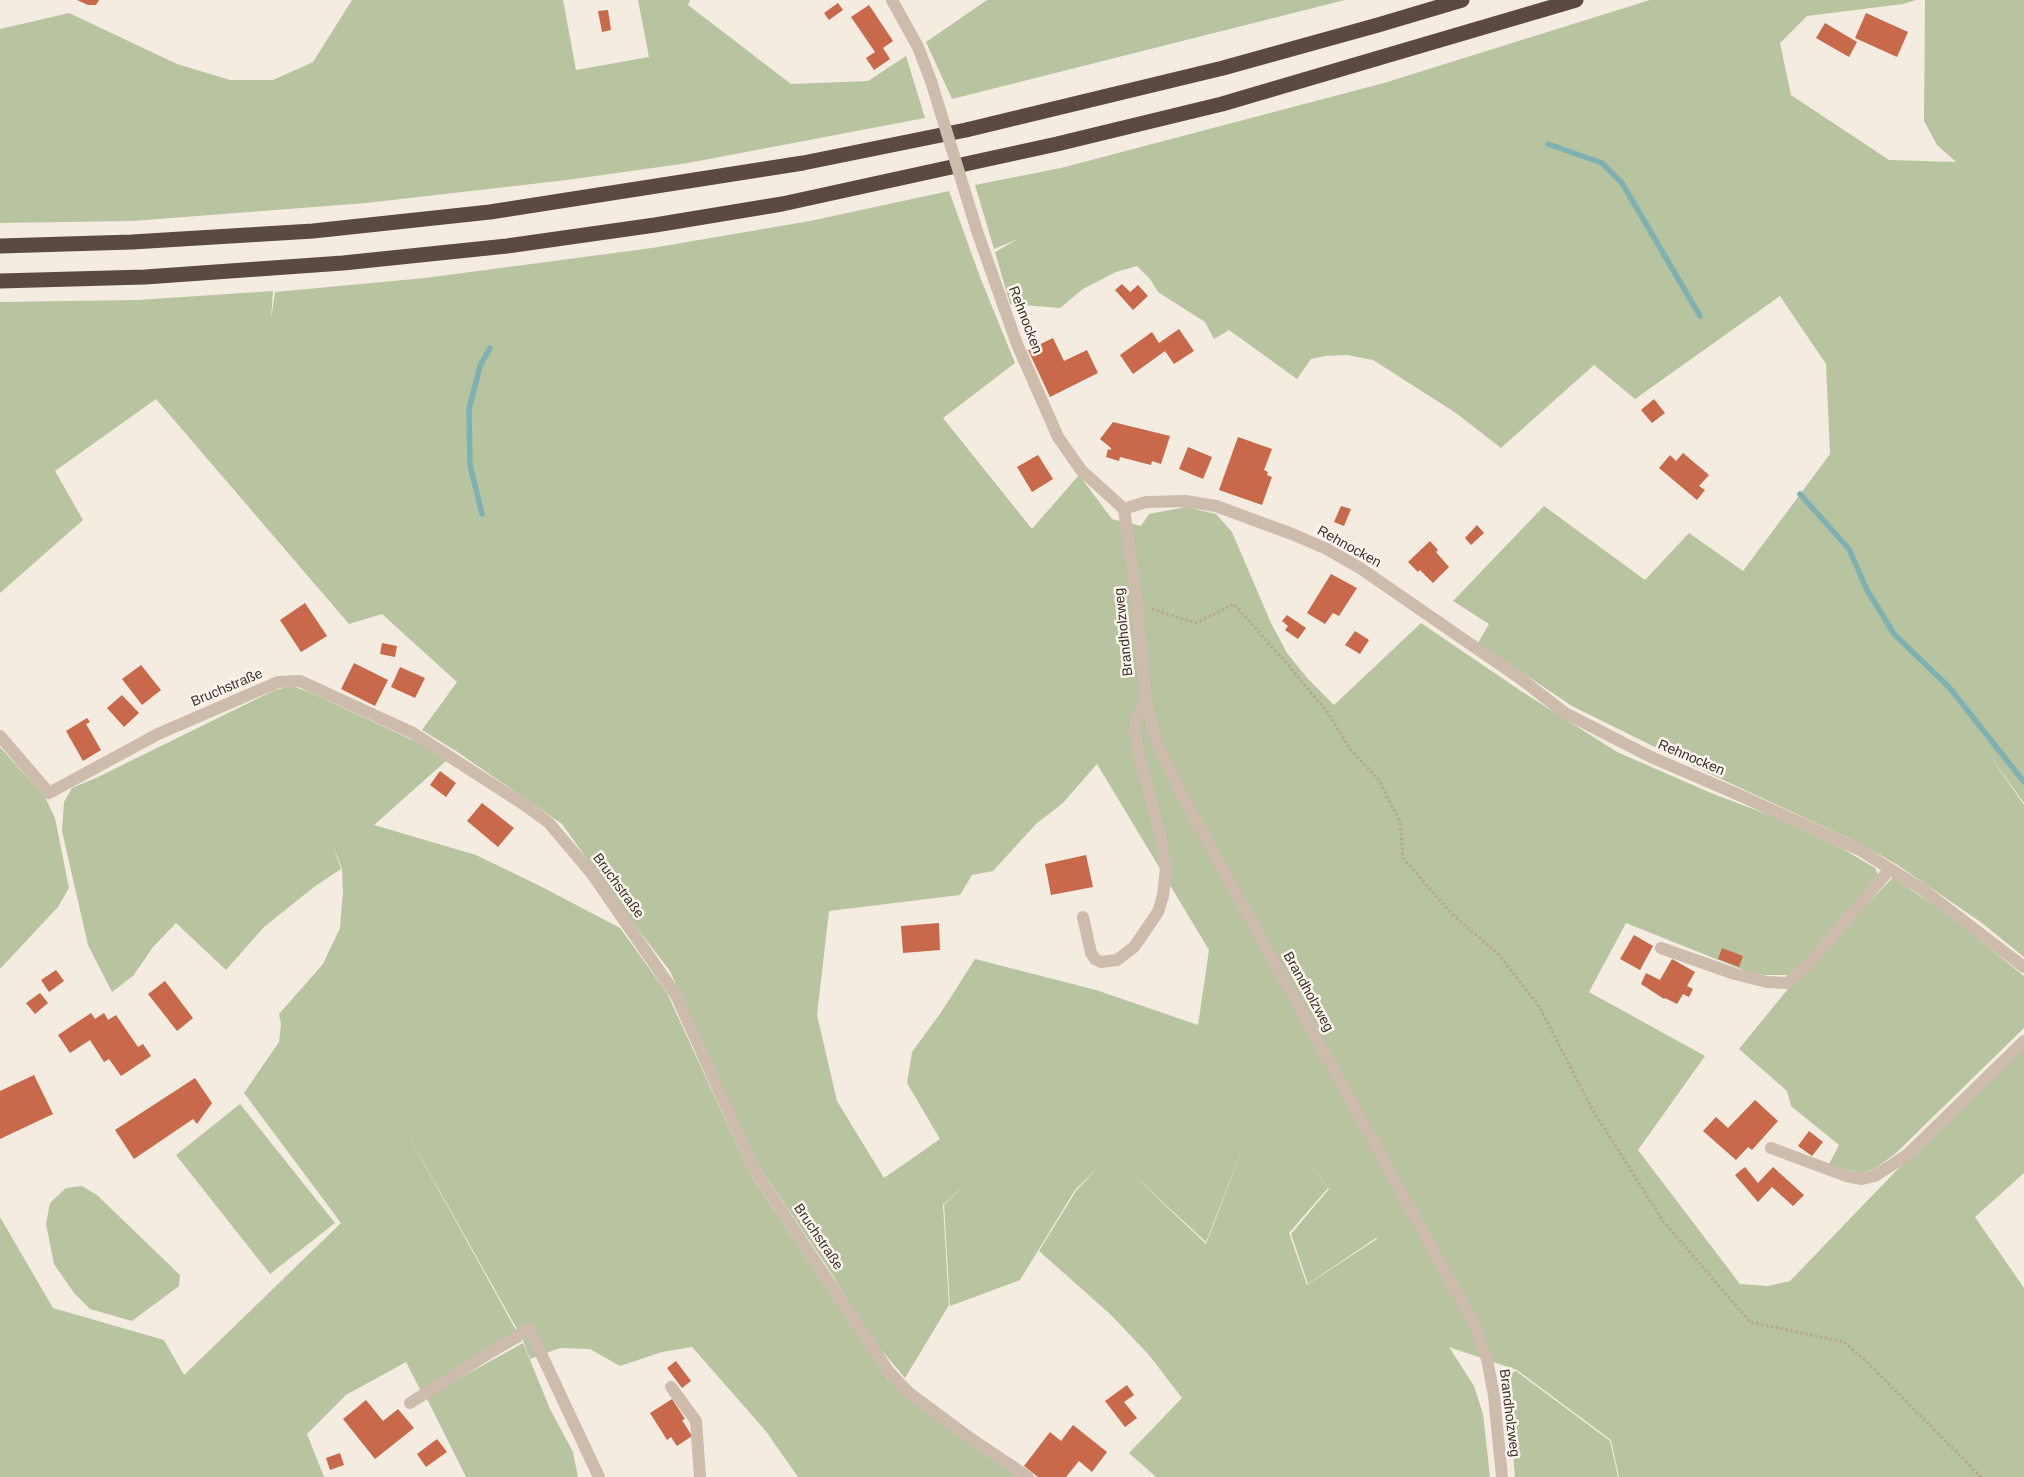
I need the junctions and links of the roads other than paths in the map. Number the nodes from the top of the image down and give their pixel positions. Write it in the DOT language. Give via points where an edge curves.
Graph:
graph roads {
  1 [pos="892,0"];
  2 [pos="1462,0"];
  3 [pos="1576,0"];
  4 [pos="0,246"];
  5 [pos="0,281"];
  6 [pos="1124,509"];
  7 [pos="1146,700"];
  8 [pos="0,736"];
  9 [pos="1890,869"];
  10 [pos="1082,917"];
  11 [pos="1661,948"];
  12 [pos="2024,967"];
  13 [pos="2024,1041"];
  14 [pos="1771,1148"];
  15 [pos="671,1387"];
  16 [pos="410,1403"];
  17 [pos="599,1477"];
  18 [pos="700,1477"];
  19 [pos="1028,1477"];
  20 [pos="1502,1477"];
  1 -- 6 [label="street, Rehnocken, bridge" via="918,47 931,81 977,232 1017,344 1058,437 1082,470"];
  2 -- 4 [label="highway" via="1204,72 966,130 803,163 490,212 313,231"];
  3 -- 5 [label="highway" via="1222,104 782,204 507,246 353,262 145,277"];
  6 -- 7 [label="street, Brandholzweg"];
  6 -- 9 [label="street, Rehnocken" via="1146,502 1185,501 1216,506 1326,549 1360,568 1566,713 1651,758 1860,850"];
  7 -- 10 [label="street" via="1136,718 1135,731 1161,838 1166,868 1163,896 1158,912 1134,947 1117,960 1100,962 1095,959"];
  7 -- 20 [label="street, Brandholzweg" via="1155,738 1183,797 1474,1324 1487,1359 1494,1396"];
  8 -- 19 [label="street, Bruchstraße" via="49,793 158,734 278,682 300,681 413,733 523,804 549,823 592,874 676,995 755,1171 889,1372 908,1392"];
  9 -- 11 [label="street" via="1805,968 1787,983 1735,974"];
  9 -- 12 [label="street, Rehnocken" via="1922,889"];
  13 -- 14 [label="street" via="1907,1155 1875,1176 1862,1179 1846,1176"];
  15 -- 18 [label="street" via="696,1421"];
  16 -- 17 [label="street" via="529,1328"];
}
